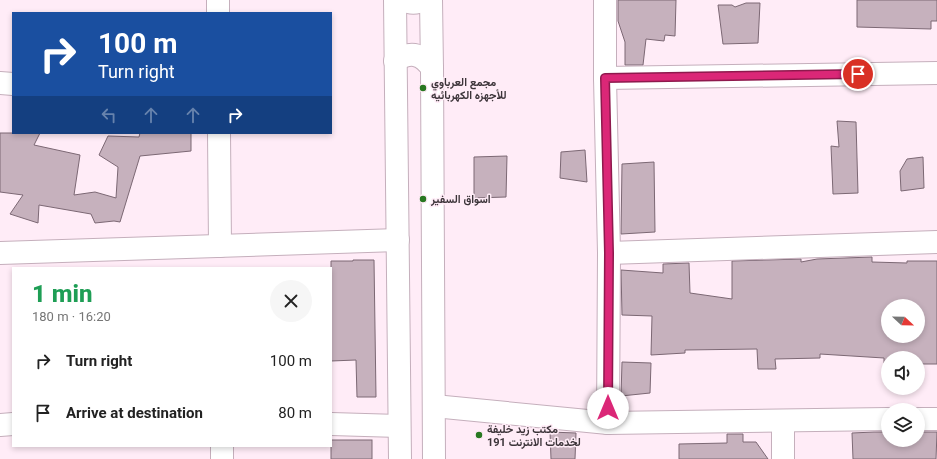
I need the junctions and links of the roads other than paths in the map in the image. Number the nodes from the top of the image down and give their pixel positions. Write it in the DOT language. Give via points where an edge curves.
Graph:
graph roads {
  1 [pos="218,0"];
  2 [pos="395,0"];
  3 [pos="403,0"];
  4 [pos="422,0"];
  5 [pos="431,0"];
  6 [pos="605,0"];
  7 [pos="218,12"];
  8 [pos="395,61"];
  9 [pos="432,68"];
  10 [pos="937,73"];
  11 [pos="605,78"];
  12 [pos="0,83"];
  13 [pos="12,84"];
  14 [pos="219,134"];
  15 [pos="398,240"];
  16 [pos="937,242"];
  17 [pos="220,246"];
  18 [pos="0,252"];
  19 [pos="609,253"];
  20 [pos="47,260"];
  21 [pos="434,406"];
  22 [pos="881,419"];
  23 [pos="925,419"];
  24 [pos="937,419"];
  25 [pos="782,421"];
  26 [pos="608,423"];
  27 [pos="12,424"];
  28 [pos="332,424"];
  29 [pos="0,425"];
  30 [pos="400,426"];
  31 [pos="222,447"];
  32 [pos="222,459"];
  33 [pos="400,459"];
  34 [pos="434,459"];
  35 [pos="783,459"];
  1 -- 7 [label="street"];
  2 -- 8 [label="street"];
  3 -- 4 [label="street"];
  5 -- 9 [label="street"];
  6 -- 11 [label="street"];
  8 -- 9 [label="street" via="411,54 427,61"];
  8 -- 15 [label="street"];
  9 -- 21 [label="street"];
  10 -- 11 [label="street"];
  11 -- 19 [label="street"];
  12 -- 13 [label="street"];
  14 -- 17 [label="street"];
  15 -- 17 [label="street"];
  15 -- 30 [label="street"];
  16 -- 19 [label="street"];
  17 -- 20 [label="street"];
  18 -- 20 [label="street"];
  19 -- 26 [label="street"];
  21 -- 26 [label="street"];
  21 -- 34 [label="street"];
  22 -- 25 [label="street"];
  23 -- 24 [label="street"];
  25 -- 26 [label="street"];
  25 -- 35 [label="street"];
  27 -- 29 [label="street"];
  28 -- 30 [label="street"];
  30 -- 33 [label="street"];
  31 -- 32 [label="street"];
}
